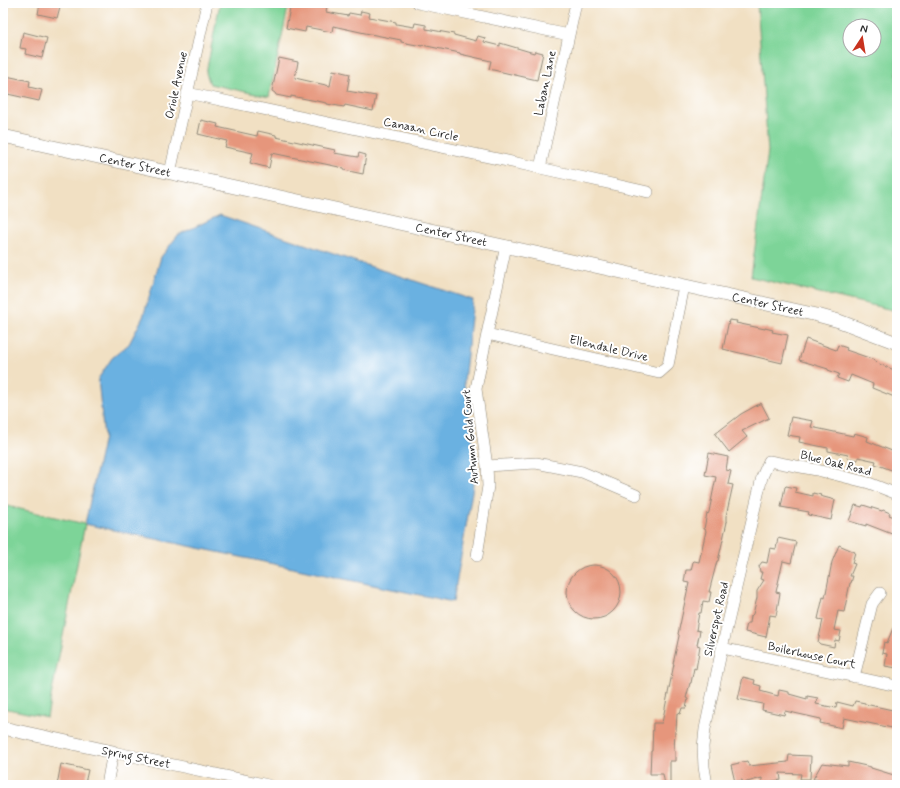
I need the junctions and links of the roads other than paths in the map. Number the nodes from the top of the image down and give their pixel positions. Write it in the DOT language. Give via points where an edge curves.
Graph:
graph roads {
  1 [pos="207,3"];
  2 [pos="418,3"];
  3 [pos="576,3"];
  4 [pos="432,4"];
  5 [pos="569,35"];
  6 [pos="188,93"];
  7 [pos="3,136"];
  8 [pos="540,168"];
  9 [pos="170,173"];
  10 [pos="648,192"];
  11 [pos="506,246"];
  12 [pos="684,286"];
  13 [pos="487,334"];
  14 [pos="897,343"];
  15 [pos="769,460"];
  16 [pos="487,466"];
  17 [pos="897,494"];
  18 [pos="636,495"];
  19 [pos="477,556"];
  20 [pos="880,592"];
  21 [pos="722,648"];
  22 [pos="854,677"];
  23 [pos="897,686"];
  24 [pos="3,728"];
  25 [pos="113,752"];
  26 [pos="107,785"];
  27 [pos="268,785"];
  28 [pos="707,785"];
  1 -- 6 [label="street, Oriole Avenue"];
  2 -- 4 [label="street"];
  3 -- 5 [label="street, Laban Lane"];
  4 -- 5 [label="street"];
  5 -- 8 [label="street, Laban Lane"];
  6 -- 8 [label="street, Canaan Circle"];
  6 -- 9 [label="street, Oriole Avenue"];
  7 -- 9 [label="street, Center Street"];
  8 -- 10 [label="street, Canaan Circle"];
  9 -- 11 [label="street, Center Street"];
  11 -- 12 [label="street, Center Street"];
  11 -- 13 [label="street, Autumn Gold Court"];
  12 -- 13 [label="street, Ellendale Drive" via="668,365 659,373"];
  12 -- 14 [label="street, Center Street" via="817,315"];
  13 -- 16 [label="street, Autumn Gold Court" via="476,390"];
  15 -- 17 [label="street, Blue Oak Road" via="869,483"];
  15 -- 21 [label="street, Silverspot Road" via="762,477"];
  16 -- 18 [label="street" via="536,463 582,472"];
  16 -- 19 [label="street, Autumn Gold Court" via="488,486"];
  20 -- 22 [label="street" via="872,604"];
  21 -- 22 [label="street, Boilerhouse Court"];
  21 -- 28 [label="street, Silverspot Road" via="703,747"];
  22 -- 23 [label="street, Boilerhouse Court"];
  24 -- 25 [label="street, Spring Street"];
  25 -- 26 [label="street"];
  25 -- 27 [label="street, Spring Street"];
}
